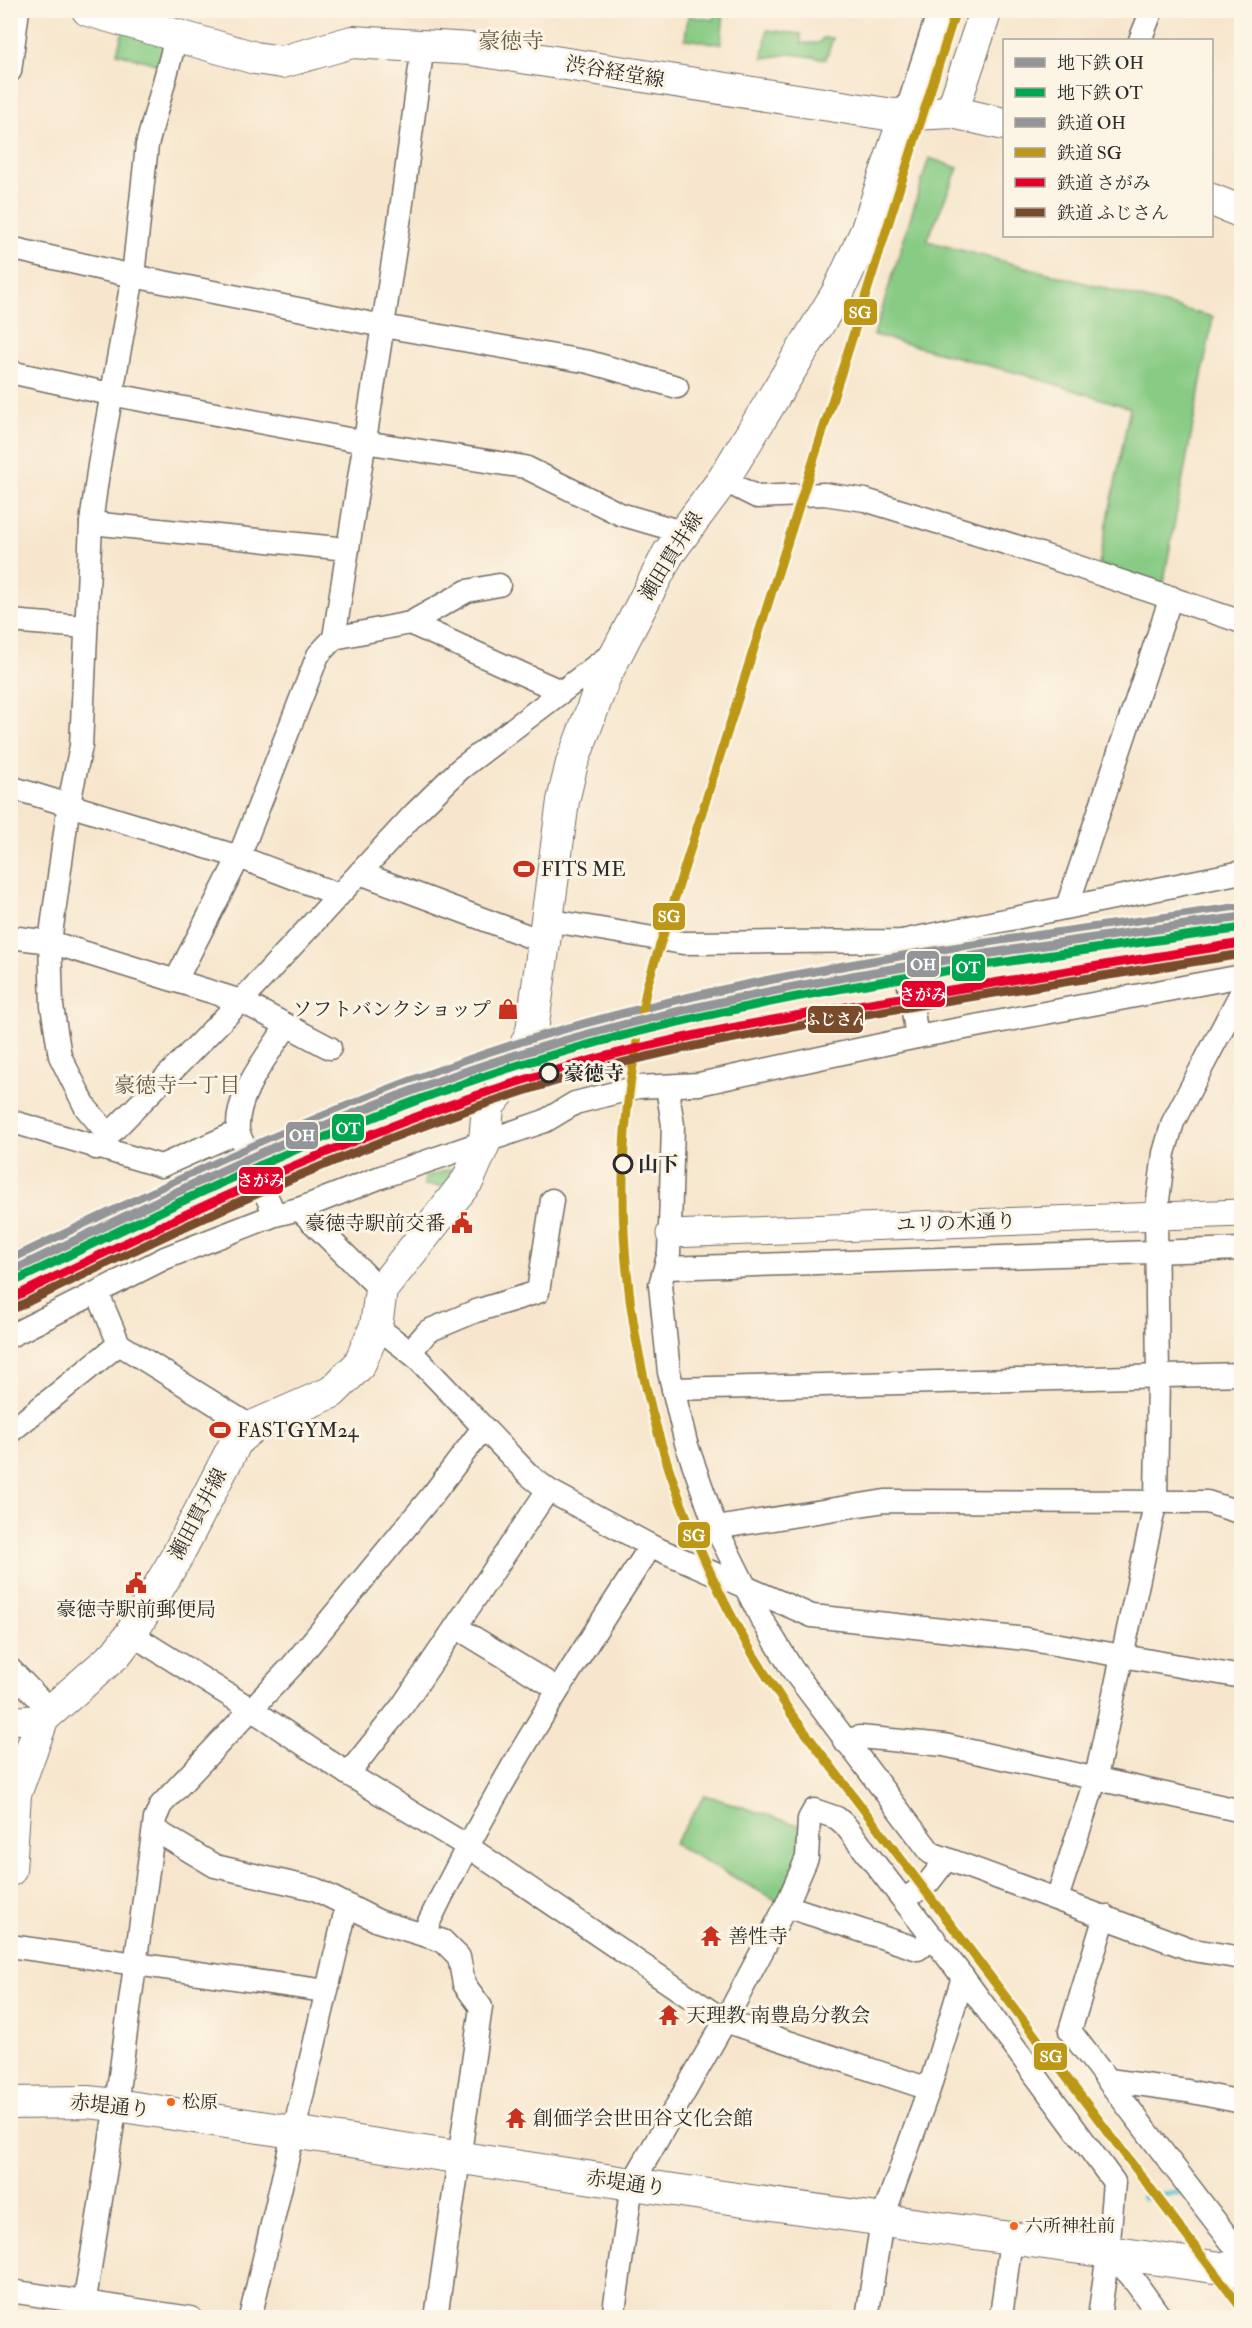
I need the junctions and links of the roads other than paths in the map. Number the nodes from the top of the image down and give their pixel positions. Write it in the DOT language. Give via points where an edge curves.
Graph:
graph roads {
  1 [pos="18,10"];
  2 [pos="88,10"];
  3 [pos="939,10"];
  4 [pos="986,10"];
  5 [pos="1152,10"];
  6 [pos="177,34"];
  7 [pos="1140,39"];
  8 [pos="423,45"];
  9 [pos="10,70"];
  10 [pos="951,112"];
  11 [pos="905,116"];
  12 [pos="1003,124"];
  13 [pos="1213,200"];
  14 [pos="1242,212"];
  15 [pos="10,248"];
  16 [pos="134,276"];
  17 [pos="383,326"];
  18 [pos="10,372"];
  19 [pos="676,387"];
  20 [pos="110,394"];
  21 [pos="364,442"];
  22 [pos="723,480"];
  23 [pos="91,523"];
  24 [pos="682,531"];
  25 [pos="347,549"];
  26 [pos="499,585"];
  27 [pos="1171,597"];
  28 [pos="10,621"];
  29 [pos="1242,622"];
  30 [pos="410,623"];
  31 [pos="85,627"];
  32 [pos="334,638"];
  33 [pos="616,651"];
  34 [pos="560,691"];
  35 [pos="10,787"];
  36 [pos="69,803"];
  37 [pos="239,857"];
  38 [pos="1242,872"];
  39 [pos="360,873"];
  40 [pos="339,895"];
  41 [pos="1066,907"];
  42 [pos="546,931"];
  43 [pos="10,936"];
  44 [pos="902,941"];
  45 [pos="50,942"];
  46 [pos="1242,976"];
  47 [pos="176,980"];
  48 [pos="1242,991"];
  49 [pos="241,1001"];
  50 [pos="286,1026"];
  51 [pos="917,1037"];
  52 [pos="330,1048"];
  53 [pos="667,1087"];
  54 [pos="10,1121"];
  55 [pos="238,1132"];
  56 [pos="484,1141"];
  57 [pos="102,1142"];
  58 [pos="552,1200"];
  59 [pos="299,1209"];
  60 [pos="1242,1213"];
  61 [pos="275,1215"];
  62 [pos="1156,1216"];
  63 [pos="670,1233"];
  64 [pos="1242,1249"];
  65 [pos="1155,1252"];
  66 [pos="666,1268"];
  67 [pos="381,1290"];
  68 [pos="98,1294"];
  69 [pos="376,1326"];
  70 [pos="10,1336"];
  71 [pos="119,1344"];
  72 [pos="411,1352"];
  73 [pos="1242,1374"];
  74 [pos="1158,1377"];
  75 [pos="673,1389"];
  76 [pos="252,1427"];
  77 [pos="483,1428"];
  78 [pos="10,1432"];
  79 [pos="548,1490"];
  80 [pos="1156,1500"];
  81 [pos="1242,1513"];
  82 [pos="716,1528"];
  83 [pos="651,1546"];
  84 [pos="744,1586"];
  85 [pos="456,1627"];
  86 [pos="131,1634"];
  87 [pos="1124,1657"];
  88 [pos="10,1669"];
  89 [pos="1242,1677"];
  90 [pos="558,1689"];
  91 [pos="251,1709"];
  92 [pos="47,1714"];
  93 [pos="10,1721"];
  94 [pos="844,1741"];
  95 [pos="348,1774"];
  96 [pos="1096,1777"];
  97 [pos="13,1795"];
  98 [pos="1242,1811"];
  99 [pos="155,1830"];
  100 [pos="467,1846"];
  101 [pos="946,1860"];
  102 [pos="10,1870"];
  103 [pos="1058,1899"];
  104 [pos="904,1900"];
  105 [pos="347,1905"];
  106 [pos="786,1906"];
  107 [pos="1105,1916"];
  108 [pos="423,1934"];
  109 [pos="934,1938"];
  110 [pos="10,1946"];
  111 [pos="1242,1958"];
  112 [pos="135,1962"];
  113 [pos="963,1977"];
  114 [pos="326,1991"];
  115 [pos="725,2021"];
  116 [pos="1109,2080"];
  117 [pos="929,2089"];
  118 [pos="1242,2102"];
  119 [pos="10,2103"];
  120 [pos="116,2105"];
  121 [pos="295,2132"];
  122 [pos="460,2158"];
  123 [pos="632,2184"];
  124 [pos="882,2220"];
  125 [pos="1011,2239"];
  126 [pos="1108,2253"];
  127 [pos="1242,2256"];
  128 [pos="1242,2271"];
  129 [pos="10,2290"];
  130 [pos="83,2310"];
  131 [pos="1001,2317"];
  132 [pos="191,2318"];
  133 [pos="250,2318"];
  134 [pos="436,2318"];
  135 [pos="613,2318"];
  136 [pos="867,2318"];
  137 [pos="1099,2318"];
  138 [pos="1161,2318"];
  1 -- 9 [label="street"];
  2 -- 6 [label="main road, 渋谷経堂線"];
  3 -- 11 [label="street"];
  4 -- 10 [label="main road"];
  5 -- 7 [label="street"];
  6 -- 8 [label="main road, 渋谷経堂線" via="255,58 282,62 352,42"];
  6 -- 16 [label="street" via="147,145"];
  8 -- 11 [label="main road, 渋谷経堂線" via="471,49"];
  8 -- 17 [label="street"];
  10 -- 11 [label="main road, 渋谷経堂線"];
  10 -- 12 [label="main road, 渋谷経堂線"];
  11 -- 22 [label="main road, 瀬田貫井線" via="866,232 838,292"];
  13 -- 14 [label="main road"];
  15 -- 16 [label="street"];
  16 -- 17 [label="street"];
  16 -- 20 [label="street"];
  17 -- 19 [label="street" via="589,362"];
  17 -- 21 [label="street"];
  18 -- 20 [label="street"];
  20 -- 21 [label="street"];
  20 -- 23 [label="street"];
  21 -- 24 [label="street" via="525,467 620,514"];
  21 -- 25 [label="street"];
  22 -- 24 [label="main road, 瀬田貫井線"];
  22 -- 27 [label="street" via="758,497 824,494 865,500"];
  23 -- 25 [label="street"];
  23 -- 31 [label="street"];
  24 -- 33 [label="main road, 瀬田貫井線"];
  25 -- 32 [label="street"];
  26 -- 30 [label="street" via="468,591"];
  27 -- 29 [label="street"];
  27 -- 41 [label="street"];
  28 -- 31 [label="street"];
  30 -- 32 [label="street"];
  30 -- 34 [label="street"];
  31 -- 36 [label="street" via="81,747"];
  32 -- 37 [label="street" via="318,655"];
  33 -- 34 [label="street"];
  33 -- 42 [label="main road, 瀬田貫井線" via="567,781"];
  34 -- 39 [label="street" via="460,769"];
  35 -- 36 [label="street"];
  36 -- 37 [label="street"];
  36 -- 45 [label="street"];
  37 -- 40 [label="street"];
  37 -- 47 [label="street"];
  38 -- 41 [label="street"];
  39 -- 40 [label="street"];
  39 -- 42 [label="street"];
  40 -- 49 [label="street"];
  41 -- 44 [label="street"];
  42 -- 44 [label="street" via="682,943"];
  42 -- 56 [label="main road, 瀬田貫井線" via="532,1031 512,1077 488,1106"];
  43 -- 45 [label="street"];
  44 -- 51 [label="street"];
  45 -- 47 [label="street"];
  45 -- 57 [label="street" via="52,1006 60,1056"];
  46 -- 51 [label="street"];
  47 -- 49 [label="street"];
  48 -- 62 [label="street" via="1173,1122 1164,1153"];
  49 -- 50 [label="street"];
  49 -- 57 [label="street"];
  50 -- 52 [label="street"];
  50 -- 55 [label="street" via="245,1094 237,1117"];
  51 -- 53 [label="street" via="699,1084"];
  53 -- 56 [label="street" via="638,1087 575,1103 545,1121"];
  53 -- 63 [label="street" via="674,1125"];
  54 -- 57 [label="street"];
  55 -- 57 [label="street" via="161,1166"];
  55 -- 61 [label="street"];
  56 -- 59 [label="street"];
  56 -- 67 [label="main road" via="468,1180"];
  58 -- 72 [label="street" via="538,1292 428,1331"];
  59 -- 61 [label="street"];
  59 -- 67 [label="street"];
  60 -- 62 [label="street, ユリの木通り"];
  61 -- 68 [label="street" via="165,1258"];
  62 -- 63 [label="street, ユリの木通り"];
  62 -- 65 [label="street"];
  63 -- 66 [label="street"];
  64 -- 65 [label="street"];
  65 -- 66 [label="street"];
  65 -- 74 [label="street"];
  66 -- 75 [label="street" via="660,1286"];
  67 -- 69 [label="main road, 瀬田貫井線"];
  68 -- 70 [label="street"];
  68 -- 71 [label="street"];
  69 -- 72 [label="street"];
  69 -- 76 [label="main road, 瀬田貫井線" via="359,1365 332,1392"];
  71 -- 76 [label="street"];
  71 -- 78 [label="street"];
  72 -- 77 [label="street"];
  73 -- 74 [label="street"];
  74 -- 75 [label="street"];
  74 -- 80 [label="street"];
  75 -- 82 [label="street" via="686,1443"];
  76 -- 86 [label="main road, 瀬田貫井線" via="237,1440 176,1558"];
  77 -- 79 [label="street"];
  77 -- 91 [label="street" via="292,1666"];
  79 -- 83 [label="street"];
  79 -- 85 [label="street"];
  80 -- 81 [label="street" via="1208,1502"];
  80 -- 82 [label="street" via="885,1501"];
  80 -- 87 [label="street"];
  82 -- 84 [label="street"];
  83 -- 84 [label="street"];
  83 -- 90 [label="street"];
  84 -- 87 [label="street" via="812,1616 1026,1639"];
  84 -- 94 [label="street" via="792,1669"];
  85 -- 90 [label="street"];
  85 -- 95 [label="street" via="403,1705"];
  86 -- 91 [label="street"];
  86 -- 92 [label="main road, 瀬田貫井線" via="116,1654"];
  87 -- 89 [label="street"];
  87 -- 96 [label="street"];
  88 -- 92 [label="street"];
  90 -- 100 [label="street"];
  91 -- 95 [label="street"];
  91 -- 99 [label="street" via="161,1805"];
  92 -- 93 [label="street"];
  92 -- 97 [label="main road, 瀬田貫井線"];
  94 -- 96 [label="street" via="860,1737 944,1745"];
  94 -- 101 [label="street" via="931,1852"];
  95 -- 100 [label="street"];
  96 -- 98 [label="street"];
  96 -- 103 [label="street"];
  97 -- 102 [label="main road, 瀬田貫井線"];
  99 -- 105 [label="street" via="215,1866 315,1889"];
  99 -- 112 [label="street"];
  100 -- 108 [label="street"];
  100 -- 115 [label="street"];
  101 -- 103 [label="street"];
  101 -- 104 [label="street" via="936,1876"];
  103 -- 107 [label="street"];
  104 -- 106 [label="street" via="845,1824 814,1810 809,1819 807,1858"];
  104 -- 109 [label="street"];
  105 -- 108 [label="street"];
  105 -- 114 [label="street"];
  106 -- 109 [label="street" via="918,1949"];
  106 -- 115 [label="street"];
  107 -- 111 [label="street" via="1193,1950"];
  107 -- 116 [label="street" via="1070,2031"];
  108 -- 122 [label="street" via="443,1941 459,1957 464,1984 481,2007"];
  109 -- 113 [label="street"];
  110 -- 112 [label="street"];
  112 -- 114 [label="street"];
  112 -- 120 [label="street"];
  113 -- 117 [label="street"];
  113 -- 126 [label="street" via="1114,2182"];
  114 -- 121 [label="street"];
  115 -- 117 [label="street"];
  115 -- 123 [label="street"];
  116 -- 118 [label="street"];
  116 -- 127 [label="street"];
  117 -- 124 [label="street"];
  119 -- 120 [label="main road, 赤堤通り"];
  120 -- 121 [label="main road, 赤堤通り"];
  120 -- 130 [label="street"];
  121 -- 122 [label="main road, 赤堤通り"];
  121 -- 133 [label="street"];
  122 -- 123 [label="main road, 赤堤通り"];
  122 -- 134 [label="street"];
  123 -- 124 [label="main road, 赤堤通り"];
  123 -- 135 [label="street"];
  124 -- 125 [label="main road, 赤堤通り"];
  124 -- 136 [label="street"];
  125 -- 126 [label="main road, 赤堤通り"];
  125 -- 131 [label="street"];
  126 -- 128 [label="main road, 赤堤通り"];
  126 -- 137 [label="street"];
  126 -- 138 [label="street"];
  129 -- 130 [label="street"];
  130 -- 132 [label="street"];
}
